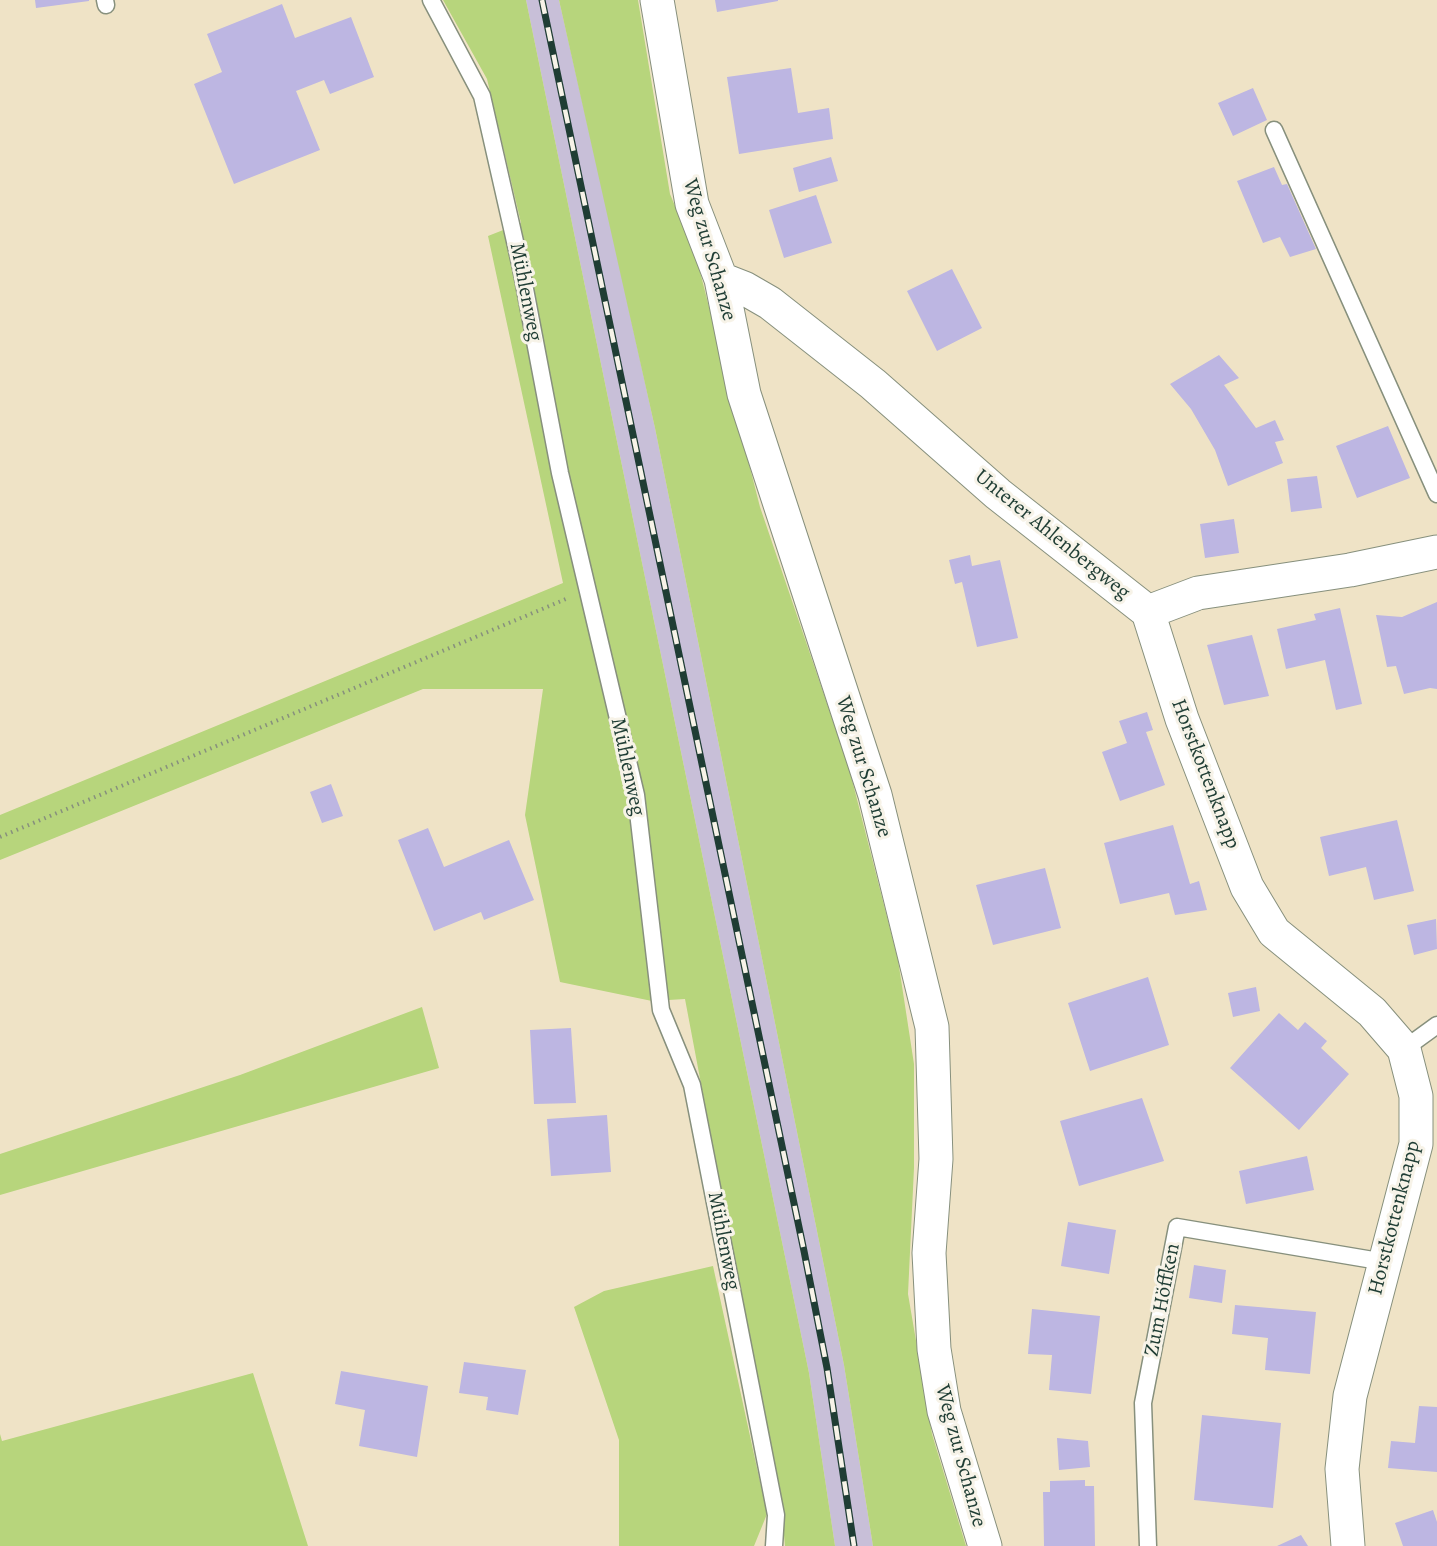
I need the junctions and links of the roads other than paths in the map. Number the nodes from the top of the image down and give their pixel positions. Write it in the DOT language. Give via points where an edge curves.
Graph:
graph roads {
  1 [pos="431,0"];
  2 [pos="657,0"];
  3 [pos="1274,130"];
  4 [pos="721,279"];
  5 [pos="1437,494"];
  6 [pos="1437,552"];
  7 [pos="1148,612"];
  8 [pos="1437,1025"];
  9 [pos="1404,1049"];
  10 [pos="1384,1262"];
  11 [pos="774,1546"];
  12 [pos="985,1546"];
  13 [pos="1148,1546"];
  14 [pos="1348,1546"];
  1 -- 11 [label="lane, Mühlenweg" via="482,96 521,268 560,473 636,795 661,1010 692,1085 776,1515"];
  2 -- 4 [label="street, Weg zur Schanze" via="693,204"];
  3 -- 5 [label="lane"];
  4 -- 7 [label="street, Unterer Ahlenbergweg" via="770,303 873,384 998,494"];
  4 -- 12 [label="street, Weg zur Schanze" via="744,394 874,795 932,1027 936,1159 929,1253 934,1349 944,1411"];
  6 -- 7 [label="street, Unterer Ahlenbergweg" via="1350,570 1197,593"];
  7 -- 9 [label="street, Horstkottenknapp" via="1182,719 1243,876 1274,932 1372,1012"];
  8 -- 9 [label="lane"];
  9 -- 10 [label="street, Horstkottenknapp" via="1416,1096 1416,1144"];
  10 -- 13 [label="lane, Zum Höffken" via="1177,1227 1143,1403"];
  10 -- 14 [label="street, Horstkottenknapp" via="1350,1396 1342,1469"];
}
